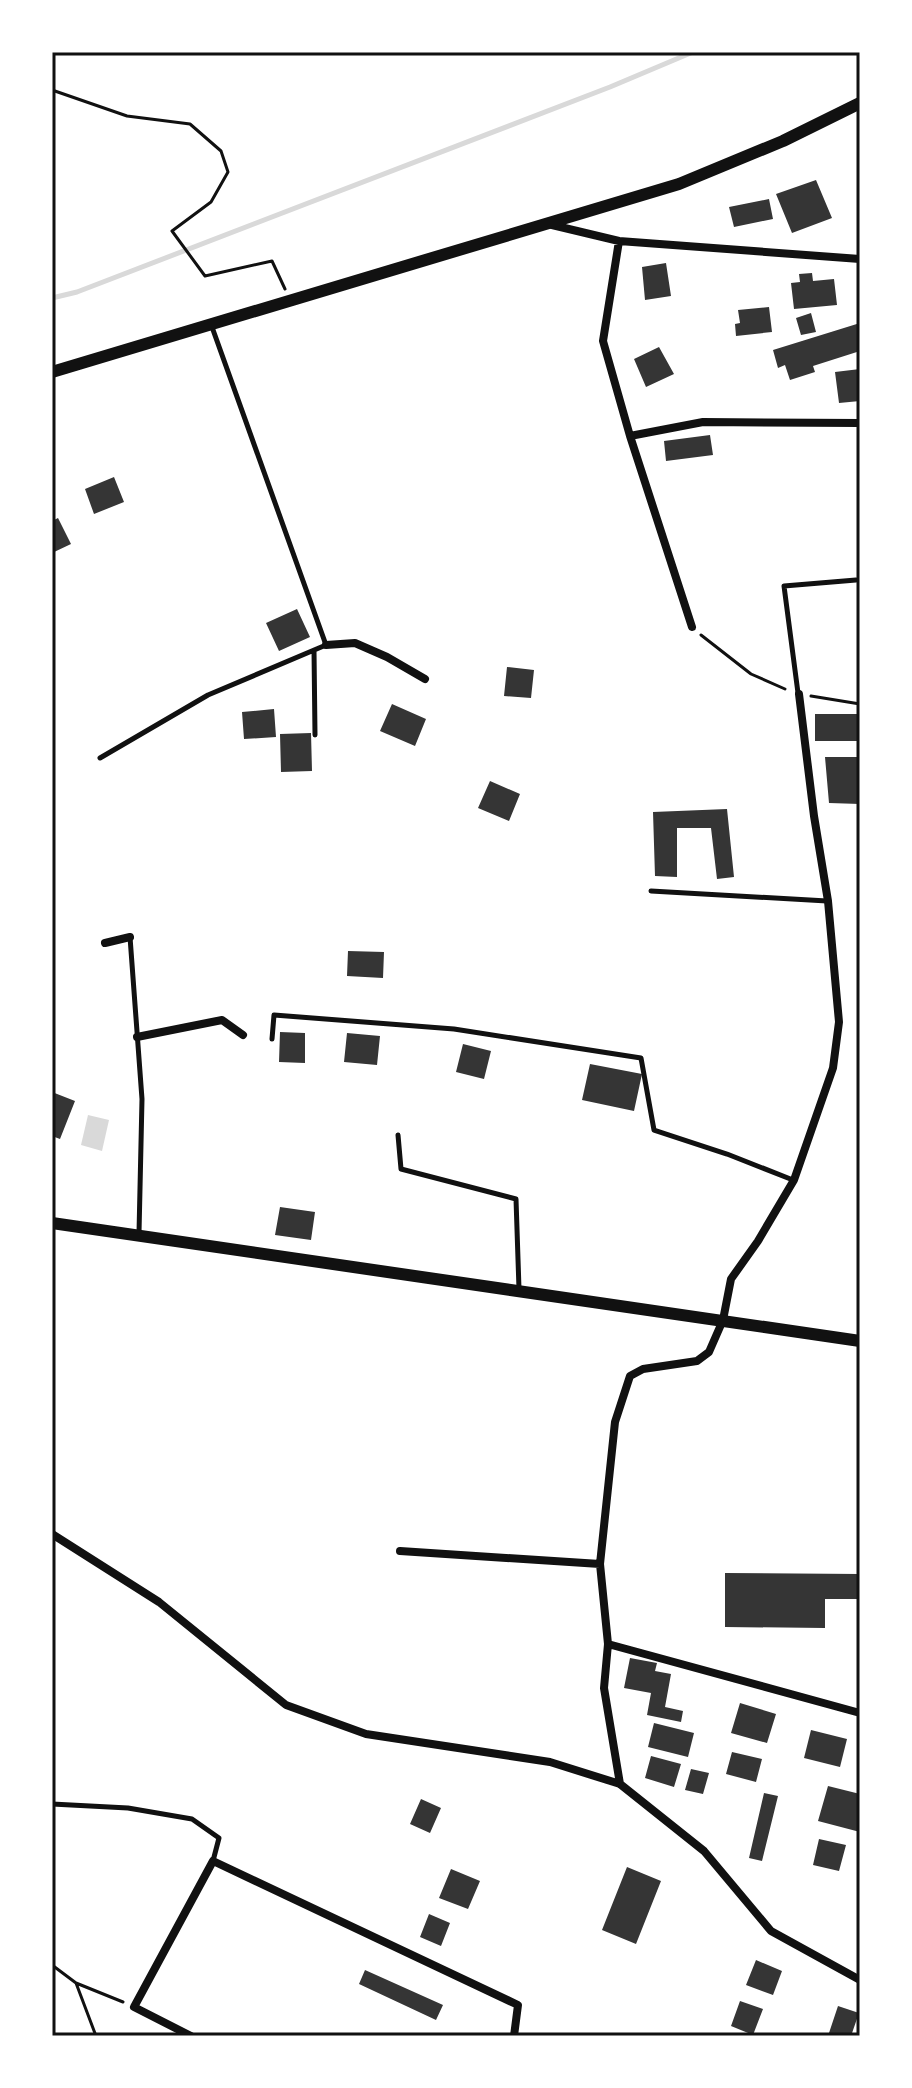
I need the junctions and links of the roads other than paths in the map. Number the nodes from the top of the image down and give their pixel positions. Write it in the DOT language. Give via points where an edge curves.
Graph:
graph roads {
  1 [pos="860,103"];
  2 [pos="549,224"];
  3 [pos="619,241"];
  4 [pos="860,259"];
  5 [pos="211,325"];
  6 [pos="52,372"];
  7 [pos="860,423"];
  8 [pos="630,436"];
  9 [pos="856,580"];
  10 [pos="692,627"];
  11 [pos="326,645"];
  12 [pos="314,650"];
  13 [pos="425,679"];
  14 [pos="799,694"];
  15 [pos="315,735"];
  16 [pos="100,758"];
  17 [pos="651,891"];
  18 [pos="828,901"];
  19 [pos="130,937"];
  20 [pos="105,943"];
  21 [pos="243,1035"];
  22 [pos="137,1037"];
  23 [pos="272,1039"];
  24 [pos="398,1135"];
  25 [pos="794,1180"];
  26 [pos="52,1223"];
  27 [pos="139,1234"];
  28 [pos="519,1291"];
  29 [pos="723,1320"];
  30 [pos="860,1341"];
  31 [pos="52,1534"];
  32 [pos="400,1551"];
  33 [pos="600,1564"];
  34 [pos="608,1644"];
  35 [pos="860,1713"];
  36 [pos="620,1784"];
  37 [pos="52,1804"];
  38 [pos="213,1861"];
  39 [pos="860,1980"];
  40 [pos="191,2036"];
  41 [pos="514,2036"];
  1 -- 2 [label="street" via="679,184"];
  2 -- 3 [label="street"];
  2 -- 5 [label="street"];
  3 -- 4 [label="street"];
  3 -- 8 [label="street" via="603,341"];
  5 -- 6 [label="street"];
  5 -- 11 [label="lane"];
  7 -- 8 [label="street" via="703,422"];
  8 -- 10 [label="street"];
  9 -- 14 [label="lane" via="784,586"];
  11 -- 12 [label="lane"];
  11 -- 13 [label="street" via="355,643"];
  12 -- 15 [label="lane"];
  12 -- 16 [label="lane" via="208,695"];
  14 -- 18 [label="street"];
  17 -- 18 [label="lane"];
  18 -- 25 [label="street" via="839,1022 833,1068"];
  19 -- 20 [label="street"];
  19 -- 22 [label="lane"];
  21 -- 22 [label="street" via="222,1020"];
  22 -- 27 [label="lane" via="142,1099"];
  23 -- 25 [label="lane" via="274,1015 454,1029 641,1058 654,1130"];
  24 -- 28 [label="lane" via="401,1169 516,1199"];
  25 -- 29 [label="street" via="731,1279"];
  26 -- 27 [label="street"];
  27 -- 28 [label="street"];
  28 -- 29 [label="street"];
  29 -- 30 [label="street"];
  29 -- 33 [label="street" via="709,1352 697,1361 630,1376 615,1422"];
  31 -- 36 [label="street" via="159,1602 286,1705 366,1734 550,1762"];
  32 -- 33 [label="street"];
  33 -- 34 [label="street"];
  34 -- 35 [label="street"];
  34 -- 36 [label="street" via="604,1688"];
  36 -- 39 [label="street" via="704,1851 771,1931"];
  37 -- 38 [label="lane" via="128,1808 192,1819 219,1838"];
  38 -- 40 [label="street" via="134,2007"];
  38 -- 41 [label="street" via="518,2005"];
}
